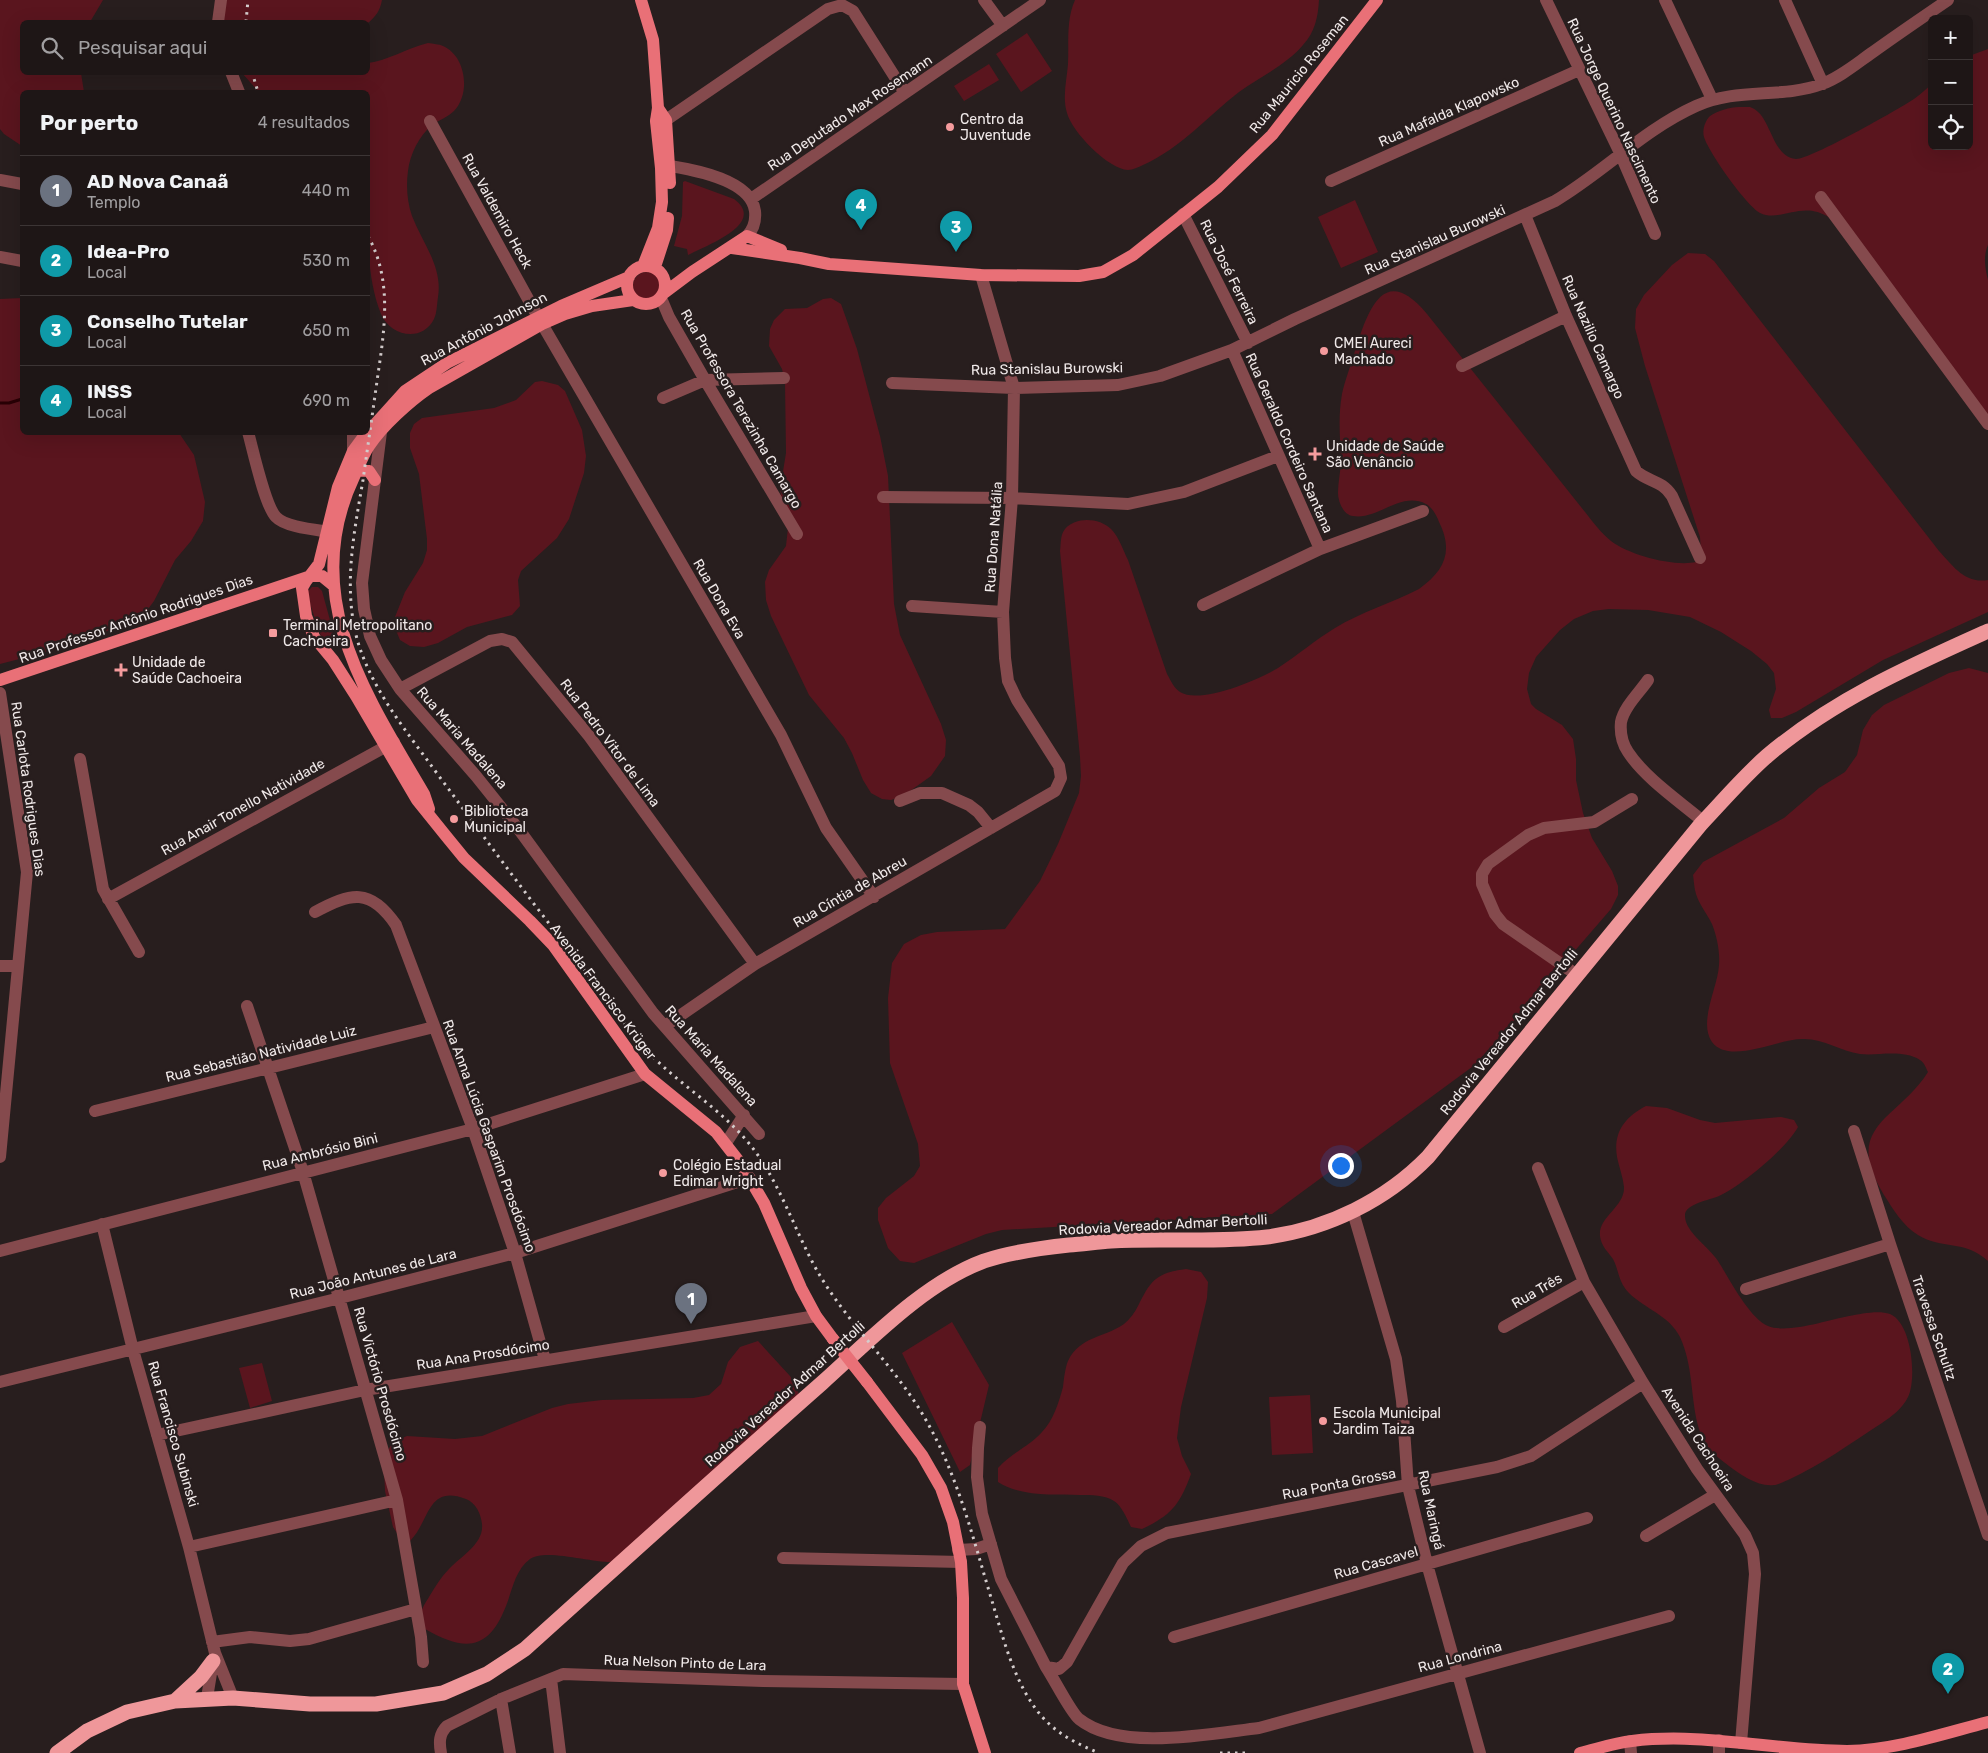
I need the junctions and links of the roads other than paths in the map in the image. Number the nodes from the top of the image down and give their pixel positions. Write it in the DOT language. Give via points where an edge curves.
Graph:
graph roads {
  1 [pos="221,0"];
  2 [pos="984,0"];
  3 [pos="1040,0"];
  4 [pos="1377,0"];
  5 [pos="1546,0"];
  6 [pos="1665,0"];
  7 [pos="1785,0"];
  8 [pos="1948,0"];
  9 [pos="644,1"];
  10 [pos="843,2"];
  11 [pos="215,20"];
  12 [pos="1002,26"];
  13 [pos="1579,70"];
  14 [pos="233,75"];
  15 [pos="1823,84"];
  16 [pos="238,90"];
  17 [pos="905,93"];
  18 [pos="1712,99"];
  19 [pos="660,116"];
  20 [pos="430,120"];
  21 [pos="1620,153"];
  22 [pos="670,166"];
  23 [pos="0,180"];
  24 [pos="1331,180"];
  25 [pos="20,184"];
  26 [pos="1822,197"];
  27 [pos="750,199"];
  28 [pos="1183,214"];
  29 [pos="1525,215"];
  30 [pos="1655,234"];
  31 [pos="747,236"];
  32 [pos="732,248"];
  33 [pos="0,257"];
  34 [pos="800,258"];
  35 [pos="20,261"];
  36 [pos="654,270"];
  37 [pos="692,272"];
  38 [pos="981,274"];
  39 [pos="629,277"];
  40 [pos="663,296"];
  41 [pos="633,300"];
  42 [pos="1566,316"];
  43 [pos="540,320"];
  44 [pos="1248,343"];
  45 [pos="1232,350"];
  46 [pos="1462,366"];
  47 [pos="784,378"];
  48 [pos="705,380"];
  49 [pos="892,383"];
  50 [pos="1014,388"];
  51 [pos="663,398"];
  52 [pos="1988,424"];
  53 [pos="371,433"];
  54 [pos="249,435"];
  55 [pos="354,435"];
  56 [pos="369,435"];
  57 [pos="353,451"];
  58 [pos="1278,456"];
  59 [pos="358,470"];
  60 [pos="375,480"];
  61 [pos="883,497"];
  62 [pos="1012,498"];
  63 [pos="1423,511"];
  64 [pos="332,532"];
  65 [pos="797,534"];
  66 [pos="1320,549"];
  67 [pos="1700,558"];
  68 [pos="310,576"];
  69 [pos="281,585"];
  70 [pos="333,585"];
  71 [pos="302,591"];
  72 [pos="1203,605"];
  73 [pos="912,606"];
  74 [pos="1003,612"];
  75 [pos="1988,632"];
  76 [pos="344,636"];
  77 [pos="319,644"];
  78 [pos="0,680"];
  79 [pos="1648,680"];
  80 [pos="400,689"];
  81 [pos="0,693"];
  82 [pos="390,744"];
  83 [pos="80,759"];
  84 [pos="1055,791"];
  85 [pos="1632,799"];
  86 [pos="900,801"];
  87 [pos="1704,822"];
  88 [pos="991,828"];
  89 [pos="874,897"];
  90 [pos="108,899"];
  91 [pos="315,912"];
  92 [pos="139,952"];
  93 [pos="755,964"];
  94 [pos="0,966"];
  95 [pos="18,966"];
  96 [pos="1577,975"];
  97 [pos="247,1006"];
  98 [pos="664,1026"];
  99 [pos="434,1027"];
  100 [pos="267,1067"];
  101 [pos="645,1074"];
  102 [pos="94,1111"];
  103 [pos="744,1115"];
  104 [pos="473,1129"];
  105 [pos="1854,1131"];
  106 [pos="759,1134"];
  107 [pos="726,1143"];
  108 [pos="0,1157"];
  109 [pos="1538,1168"];
  110 [pos="303,1172"];
  111 [pos="750,1178"];
  112 [pos="1352,1212"];
  113 [pos="102,1224"];
  114 [pos="1890,1244"];
  115 [pos="0,1251"];
  116 [pos="516,1253"];
  117 [pos="1584,1282"];
  118 [pos="1746,1290"];
  119 [pos="340,1298"];
  120 [pos="816,1316"];
  121 [pos="1504,1327"];
  122 [pos="133,1350"];
  123 [pos="545,1360"];
  124 [pos="0,1382"];
  125 [pos="1643,1383"];
  126 [pos="365,1390"];
  127 [pos="980,1427"];
  128 [pos="157,1435"];
  129 [pos="1408,1486"];
  130 [pos="1715,1495"];
  131 [pos="397,1500"];
  132 [pos="1587,1518"];
  133 [pos="1988,1535"];
  134 [pos="1646,1536"];
  135 [pos="991,1544"];
  136 [pos="189,1547"];
  137 [pos="959,1556"];
  138 [pos="782,1558"];
  139 [pos="1427,1564"];
  140 [pos="416,1609"];
  141 [pos="1669,1616"];
  142 [pos="1174,1637"];
  143 [pos="213,1652"];
  144 [pos="423,1662"];
  145 [pos="1046,1667"];
  146 [pos="1458,1673"];
  147 [pos="551,1679"];
  148 [pos="963,1684"];
  149 [pos="208,1698"];
  150 [pos="233,1698"];
  151 [pos="502,1699"];
  152 [pos="175,1701"];
  153 [pos="1988,1722"];
  154 [pos="1741,1743"];
  155 [pos="1630,1747"];
  156 [pos="1719,1747"];
  157 [pos="1774,1750"];
  158 [pos="57,1753"];
  159 [pos="441,1753"];
  160 [pos="510,1753"];
  161 [pos="560,1753"];
  162 [pos="985,1753"];
  163 [pos="1480,1753"];
  164 [pos="1580,1753"];
  1 -- 11 [label="street"];
  2 -- 12 [label="street"];
  3 -- 12 [label="street, Rua Deputado Max Rosemann"];
  4 -- 28 [label="main road, Rua Mauricio Roseman" via="1272,136 1218,187"];
  5 -- 13 [label="street, Rua Jorge Querino Nascimento"];
  6 -- 18 [label="street"];
  7 -- 15 [label="street"];
  8 -- 15 [label="street, Rua Stanislau Burowski"];
  9 -- 19 [label="main road" via="653,40"];
  10 -- 17 [label="street" via="853,11"];
  10 -- 19 [label="street"];
  12 -- 17 [label="street, Rua Deputado Max Rosemann"];
  13 -- 21 [label="street, Rua Jorge Querino Nascimento"];
  13 -- 24 [label="street, Rua Mafalda Klapowsko"];
  14 -- 16 [label="street"];
  15 -- 18 [label="street, Rua Stanislau Burowski"];
  17 -- 27 [label="street, Rua Deputado Max Rosemann"];
  18 -- 21 [label="street, Rua Stanislau Burowski"];
  19 -- 22 [label="main road"];
  19 -- 36 [label="main road" via="662,202"];
  20 -- 43 [label="street, Rua Valdemiro Heck"];
  21 -- 29 [label="street, Rua Stanislau Burowski" via="1581,186"];
  21 -- 30 [label="street, Rua Jorge Querino Nascimento"];
  22 -- 27 [label="street" via="698,170 735,185"];
  22 -- 36 [label="main road" via="666,230"];
  23 -- 25 [label="street"];
  26 -- 52 [label="street"];
  27 -- 31 [label="street" via="756,217"];
  28 -- 38 [label="main road, Rua Mauricio Roseman" via="1132,255 1103,272 1079,276"];
  28 -- 44 [label="street, Rua José Ferreira"];
  29 -- 42 [label="street, Rua Nazilio Camargo"];
  29 -- 44 [label="street, Rua Stanislau Burowski"];
  31 -- 32 [label="main road"];
  31 -- 34 [label="main road, Rua Mauricio Roseman"];
  32 -- 34 [label="main road, Rua Mauricio Roseman"];
  32 -- 37 [label="main road"];
  33 -- 35 [label="street"];
  34 -- 38 [label="main road, Rua Mauricio Roseman" via="829,264"];
  36 -- 37 [label="main road"];
  36 -- 39 [label="main road" via="637,268"];
  36 -- 40 [label="main road" via="666,281"];
  37 -- 40 [label="main road"];
  38 -- 50 [label="street, Rua Dona Natália"];
  39 -- 41 [label="main road" via="627,289"];
  39 -- 43 [label="main road, Rua Antônio Johnson"];
  40 -- 41 [label="main road" via="650,304"];
  40 -- 48 [label="street, Rua Professora Terezinha Camargo" via="669,317"];
  41 -- 43 [label="main road, Rua Antônio Johnson" via="592,306"];
  42 -- 46 [label="street"];
  42 -- 67 [label="street, Rua Nazilio Camargo" via="1636,471 1667,488"];
  43 -- 53 [label="main road, Rua Antônio Johnson" via="446,363 422,378 405,391"];
  43 -- 89 [label="street, Rua Dona Eva" via="780,735 826,828"];
  44 -- 45 [label="street, Rua Stanislau Burowski"];
  45 -- 50 [label="street, Rua Stanislau Burowski" via="1160,376 1118,385"];
  45 -- 58 [label="street, Rua Geraldo Cordeiro Santana"];
  47 -- 48 [label="street"];
  48 -- 51 [label="street"];
  48 -- 65 [label="street, Rua Professora Terezinha Camargo"];
  49 -- 50 [label="street, Rua Stanislau Burowski"];
  50 -- 62 [label="street, Rua Dona Natália"];
  53 -- 59 [label="main road, Avenida Francisco Krüger"];
  53 -- 60 [label="street, Rua Maria Madalena" via="377,465"];
  54 -- 64 [label="street" via="269,506 277,518 289,524"];
  55 -- 57 [label="street"];
  56 -- 57 [label="main road, Avenida Francisco Krüger"];
  57 -- 64 [label="main road, Avenida Francisco Krüger" via="338,487"];
  58 -- 62 [label="street" via="1184,492 1128,504"];
  58 -- 66 [label="street, Rua Geraldo Cordeiro Santana"];
  59 -- 60 [label="main road" via="368,470"];
  59 -- 64 [label="main road, Avenida Francisco Krüger"];
  60 -- 80 [label="street, Rua Maria Madalena" via="362,584 364,609 370,636"];
  61 -- 62 [label="street"];
  62 -- 74 [label="street, Rua Dona Natália"];
  63 -- 66 [label="street"];
  64 -- 68 [label="main road, Avenida Francisco Krüger" via="319,564"];
  64 -- 70 [label="main road, Avenida Francisco Krüger"];
  66 -- 72 [label="street"];
  68 -- 69 [label="main road, Rua Professor Antônio Rodrigues Dias"];
  68 -- 70 [label="main road" via="322,576"];
  68 -- 71 [label="main road, Avenida Francisco Krüger"];
  69 -- 71 [label="main road"];
  69 -- 78 [label="main road, Rua Professor Antônio Rodrigues Dias"];
  70 -- 76 [label="main road, Avenida Francisco Krüger"];
  71 -- 77 [label="main road, Avenida Francisco Krüger" via="306,616"];
  73 -- 74 [label="street"];
  74 -- 84 [label="street, Rua Dona Natália" via="1008,681 1059,766 1061,778"];
  75 -- 87 [label="highway, Rodovia Vereador Admar Bertolli" via="1903,668 1830,710 1766,757"];
  76 -- 77 [label="main road" via="335,646"];
  76 -- 82 [label="main road, Avenida Francisco Krüger"];
  77 -- 82 [label="main road, Avenida Francisco Krüger"];
  79 -- 87 [label="street" via="1627,708 1620,735 1627,751 1648,774"];
  80 -- 93 [label="street, Rua Pedro Vitor de Lima" via="490,641 502,639 512,642 588,736"];
  80 -- 98 [label="street, Rua Maria Madalena" via="476,776"];
  81 -- 95 [label="street, Rua Carlota Rodrigues Dias" via="27,872"];
  82 -- 90 [label="street, Rua Anair Tonello Natividade"];
  82 -- 101 [label="main road, Avenida Francisco Krüger" via="424,794 430,814 464,858 553,945"];
  83 -- 90 [label="street"];
  84 -- 88 [label="street, Rua Cíntia de Abreu"];
  85 -- 96 [label="street" via="1594,822 1544,828 1528,835 1488,864 1482,874 1482,884 1502,924"];
  86 -- 88 [label="street" via="920,792 942,793 969,805"];
  87 -- 96 [label="highway, Rodovia Vereador Admar Bertolli"];
  88 -- 89 [label="street, Rua Cíntia de Abreu"];
  89 -- 93 [label="street, Rua Cíntia de Abreu"];
  90 -- 92 [label="street"];
  91 -- 99 [label="street, Rua Anna Lúcia Gasparim Prosdócimo" via="339,899 362,896 389,914 396,924"];
  93 -- 98 [label="street, Rua Cíntia de Abreu"];
  94 -- 95 [label="street"];
  95 -- 108 [label="street, Rua Carlota Rodrigues Dias"];
  96 -- 112 [label="highway, Rodovia Vereador Admar Bertolli" via="1428,1157 1411,1174"];
  97 -- 100 [label="street, Rua Victório Prosdócimo"];
  98 -- 103 [label="street, Rua Maria Madalena"];
  99 -- 100 [label="street, Rua Sebastião Natividade Luiz"];
  99 -- 104 [label="street, Rua Anna Lúcia Gasparim Prosdócimo"];
  100 -- 102 [label="street, Rua Sebastião Natividade Luiz"];
  100 -- 110 [label="street, Rua Victório Prosdócimo"];
  101 -- 104 [label="street, Rua Ambrósio Bini"];
  101 -- 107 [label="main road, Avenida Francisco Krüger"];
  103 -- 106 [label="street, Rua Maria Madalena"];
  103 -- 107 [label="street"];
  104 -- 110 [label="street, Rua Ambrósio Bini"];
  104 -- 116 [label="street, Rua Anna Lúcia Gasparim Prosdócimo"];
  105 -- 114 [label="street, Travessa Schultz"];
  107 -- 111 [label="main road, Avenida Francisco Krüger"];
  109 -- 117 [label="street, Avenida Cachoeira"];
  110 -- 113 [label="street, Rua Ambrósio Bini"];
  110 -- 119 [label="street, Rua Victório Prosdócimo"];
  111 -- 116 [label="street, Rua João Antunes de Lara"];
  111 -- 120 [label="main road, Avenida Francisco Krüger"];
  112 -- 129 [label="street, Rua Maringá" via="1396,1360"];
  112 -- 150 [label="highway, Rodovia Vereador Admar Bertolli" via="1304,1229 1268,1237 1112,1241 1036,1249 984,1261 947,1279 916,1300 525,1649 487,1674 443,1693 376,1704 310,1704"];
  113 -- 115 [label="street, Rua Ambrósio Bini"];
  113 -- 122 [label="street, Rua Francisco Subinski"];
  114 -- 118 [label="street"];
  114 -- 133 [label="street, Travessa Schultz"];
  116 -- 119 [label="street, Rua João Antunes de Lara"];
  116 -- 123 [label="street, Rua Anna Lúcia Gasparim Prosdócimo"];
  117 -- 121 [label="street, Rua Três"];
  117 -- 125 [label="street, Avenida Cachoeira"];
  119 -- 122 [label="street, Rua João Antunes de Lara"];
  119 -- 126 [label="street, Rua Victório Prosdócimo"];
  120 -- 123 [label="street, Rua Ana Prosdócimo"];
  120 -- 137 [label="main road, Avenida Francisco Krüger, bridge" via="922,1455 941,1488 953,1522"];
  122 -- 124 [label="street, Rua João Antunes de Lara"];
  122 -- 128 [label="street, Rua Francisco Subinski"];
  123 -- 126 [label="street, Rua Ana Prosdócimo"];
  125 -- 129 [label="street, Rua Ponta Grossa" via="1531,1456 1497,1467"];
  125 -- 130 [label="street, Avenida Cachoeira"];
  126 -- 128 [label="street, Rua Ana Prosdócimo"];
  126 -- 131 [label="street, Rua Victório Prosdócimo"];
  127 -- 135 [label="street, Rua Londrina" via="977,1477 982,1514"];
  128 -- 136 [label="street, Rua Francisco Subinski"];
  129 -- 139 [label="street, Rua Maringá"];
  129 -- 145 [label="street, Rua Ponta Grossa" via="1167,1533 1141,1546 1123,1563 1067,1662 1059,1669"];
  130 -- 134 [label="street"];
  130 -- 154 [label="street, Avenida Cachoeira" via="1746,1535 1753,1553 1755,1574"];
  131 -- 136 [label="street"];
  131 -- 140 [label="street, Rua Victório Prosdócimo"];
  132 -- 139 [label="street, Rua Cascavel"];
  135 -- 137 [label="street"];
  135 -- 145 [label="street, Rua Londrina" via="1001,1579"];
  136 -- 143 [label="street, Rua Francisco Subinski"];
  137 -- 138 [label="street"];
  137 -- 148 [label="main road, Avenida Francisco Krüger" via="963,1598"];
  139 -- 142 [label="street, Rua Cascavel"];
  139 -- 146 [label="street, Rua Maringá"];
  140 -- 143 [label="street" via="309,1639 290,1641 250,1637"];
  140 -- 144 [label="street, Rua Victório Prosdócimo"];
  141 -- 146 [label="street, Rua Londrina"];
  143 -- 149 [label="street, Rua Francisco Subinski"];
  143 -- 150 [label="street, Rua Francisco Subinski"];
  143 -- 152 [label="highway" via="201,1677"];
  145 -- 146 [label="street, Rua Londrina" via="1078,1718 1106,1733 1149,1739 1259,1728"];
  146 -- 163 [label="street, Rua Maringá"];
  147 -- 148 [label="street, Rua Nelson Pinto de Lara" via="563,1674"];
  147 -- 151 [label="street, Rua Nelson Pinto de Lara"];
  147 -- 161 [label="street"];
  148 -- 162 [label="main road, Avenida Francisco Krüger"];
  149 -- 150 [label="highway, Rodovia Vereador Admar Bertolli"];
  149 -- 152 [label="highway, Rodovia Vereador Admar Bertolli"];
  151 -- 159 [label="street, Rua Nelson Pinto de Lara" via="447,1726 441,1732"];
  151 -- 160 [label="street"];
  152 -- 158 [label="highway, Rodovia Vereador Admar Bertolli" via="127,1712 88,1731"];
  153 -- 157 [label="main road" via="1904,1744 1850,1750"];
  154 -- 156 [label="main road"];
  154 -- 157 [label="main road"];
  155 -- 156 [label="main road" via="1677,1738"];
  155 -- 164 [label="main road"];
}
